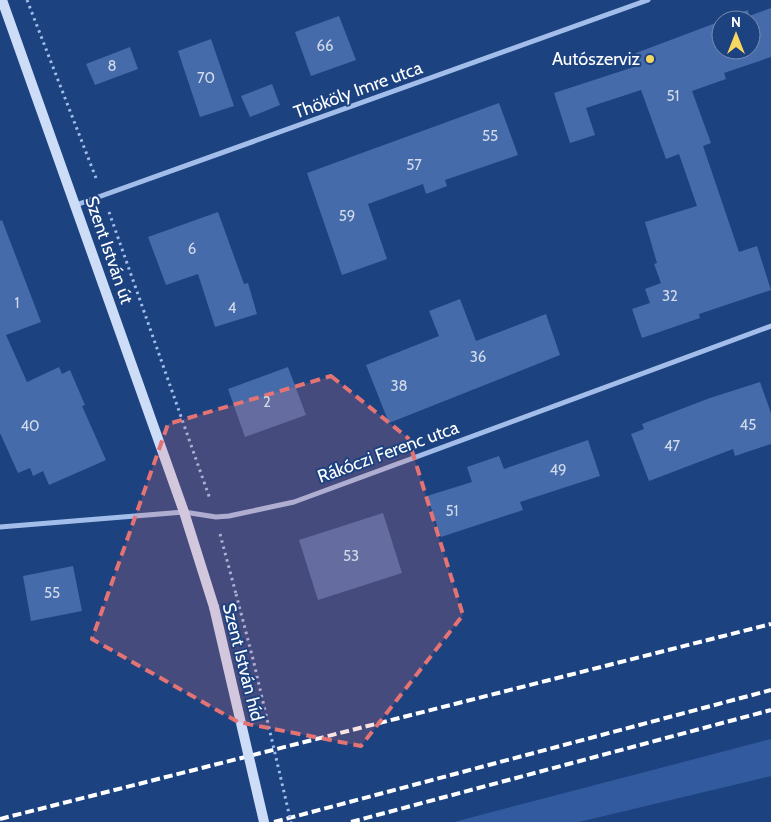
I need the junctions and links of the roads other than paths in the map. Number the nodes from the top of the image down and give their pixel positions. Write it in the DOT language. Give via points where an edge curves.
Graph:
graph roads {
  1 [pos="2,0"];
  2 [pos="648,0"];
  3 [pos="76,205"];
  4 [pos="771,326"];
  5 [pos="184,512"];
  6 [pos="0,527"];
  7 [pos="264,822"];
  1 -- 3 [label="street, Szent István út"];
  2 -- 3 [label="street, Thököly Imre utca"];
  3 -- 5 [label="street, Szent István út"];
  4 -- 5 [label="street, Rákóczi Ferenc utca" via="294,502 216,518"];
  5 -- 6 [label="street, Rákóczi Ferenc utca"];
  5 -- 7 [label="street, Szent István híd, bridge" via="214,607"];
}
